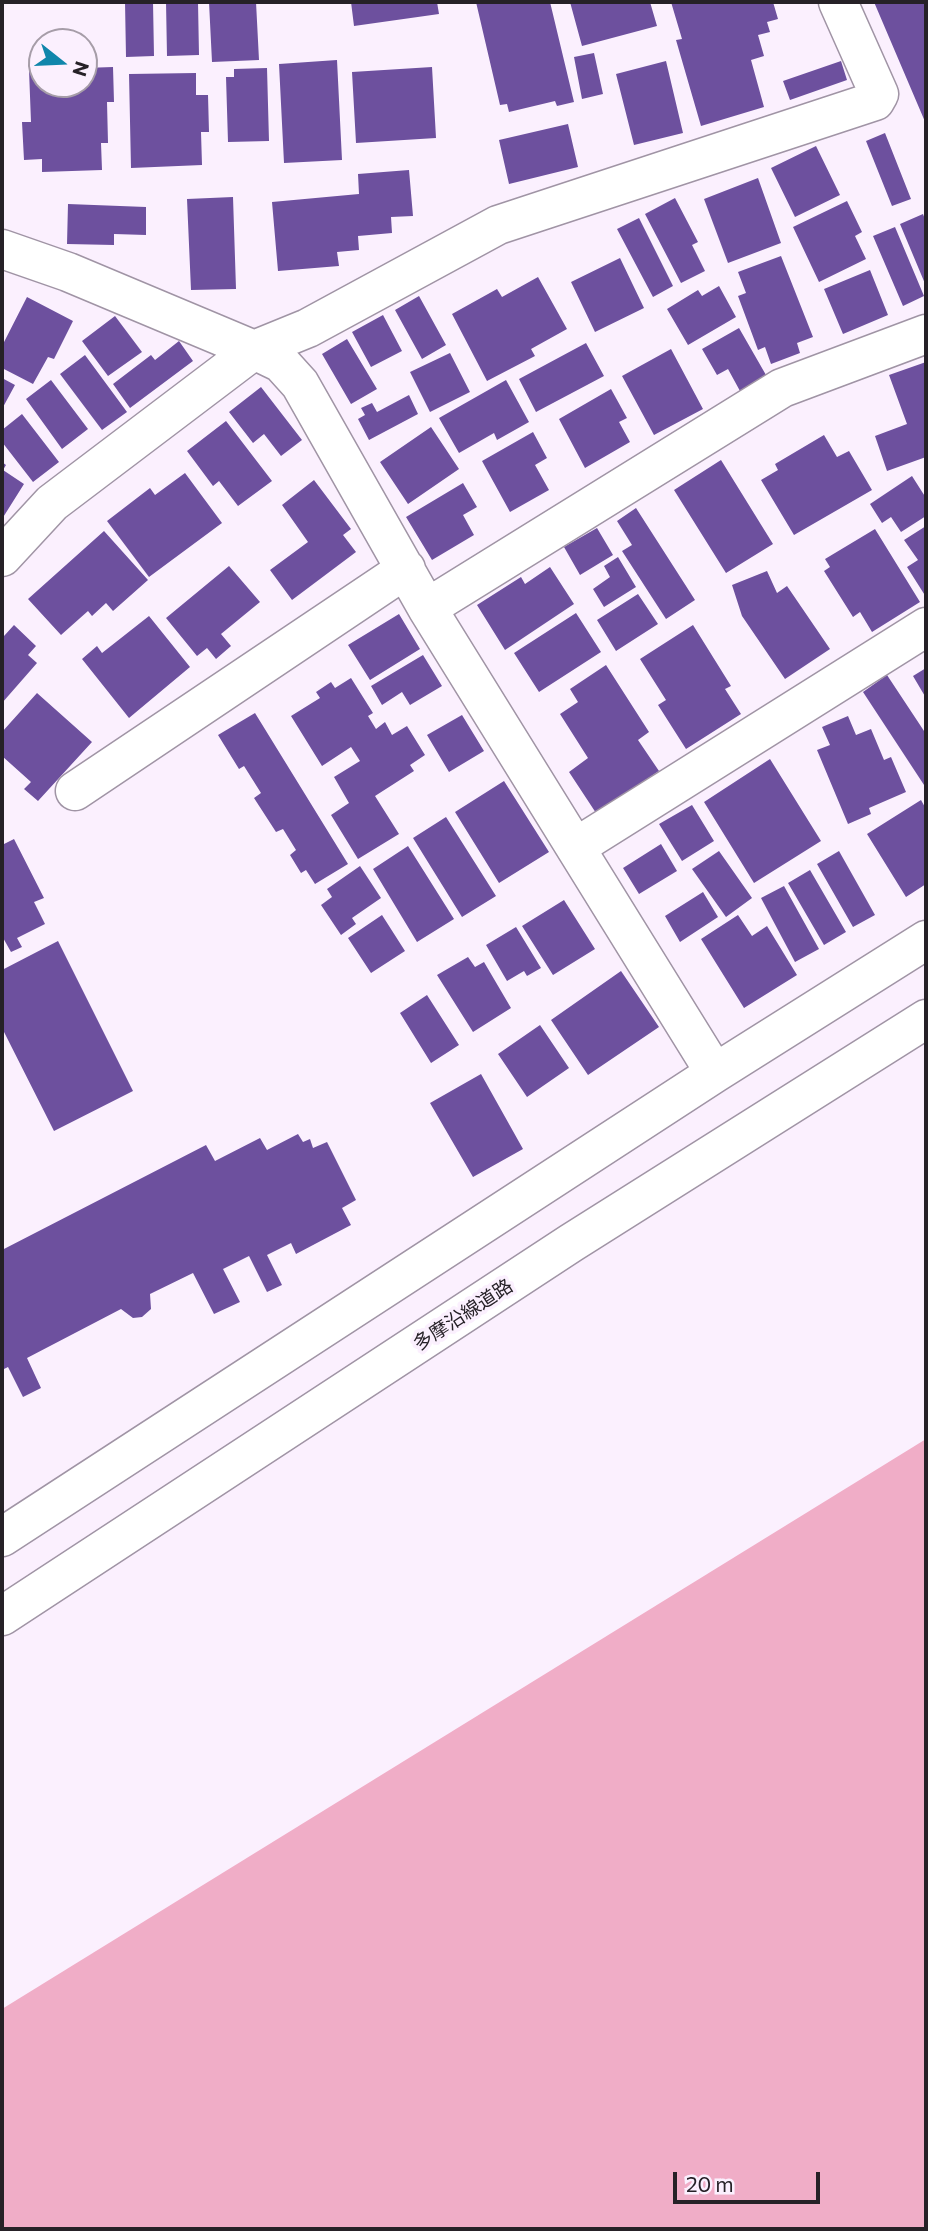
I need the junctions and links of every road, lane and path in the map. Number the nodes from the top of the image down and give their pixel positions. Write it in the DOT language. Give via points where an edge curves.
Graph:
graph roads {
  1 [pos="838,2"];
  2 [pos="2,248"];
  3 [pos="926,334"];
  4 [pos="254,350"];
  5 [pos="2,556"];
  6 [pos="406,569"];
  7 [pos="427,608"];
  8 [pos="926,627"];
  9 [pos="75,791"];
  10 [pos="576,848"];
  11 [pos="926,940"];
  12 [pos="926,1019"];
  13 [pos="715,1073"];
  14 [pos="2,1537"];
  15 [pos="2,1616"];
  1 -- 4 [label="street" via="879,94 875,101 498,225 308,328"];
  2 -- 4 [label="street"];
  3 -- 7 [label="street" via="782,388"];
  4 -- 5 [label="street" via="52,503"];
  4 -- 6 [label="street" via="281,363 300,384"];
  6 -- 7 [label="street"];
  6 -- 9 [label="street"];
  7 -- 10 [label="street"];
  8 -- 10 [label="street"];
  10 -- 13 [label="street"];
  11 -- 13 [label="street"];
  12 -- 15 [label="street, 多摩沿線道路" via="571,1244"];
  13 -- 14 [label="street"];
}
